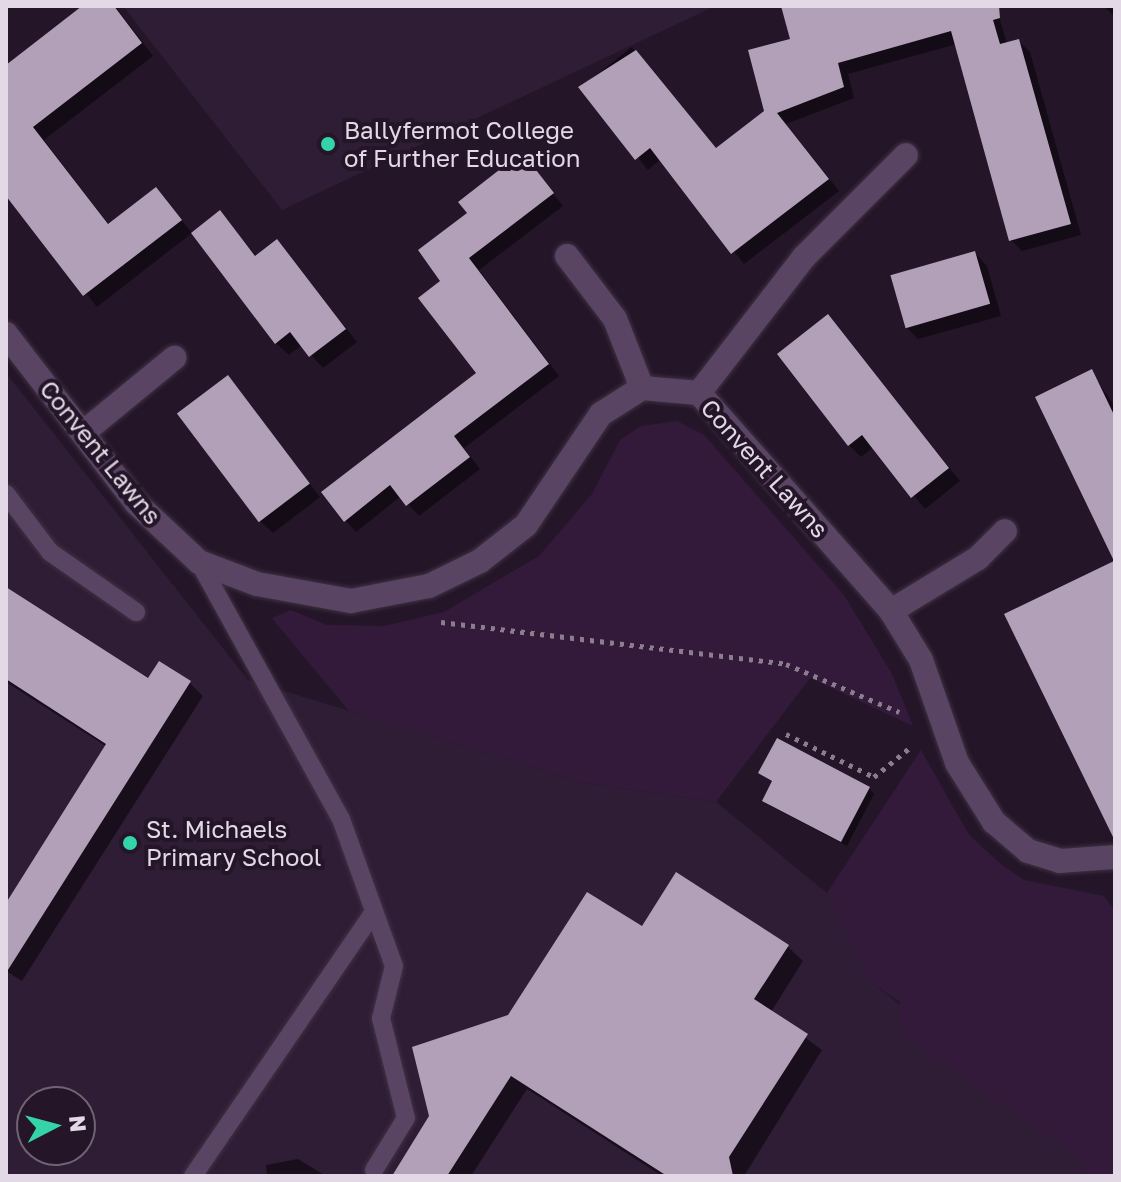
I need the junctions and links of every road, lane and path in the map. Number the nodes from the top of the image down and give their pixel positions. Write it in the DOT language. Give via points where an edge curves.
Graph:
graph roads {
  1 [pos="906,155"];
  2 [pos="567,256"];
  3 [pos="6,334"];
  4 [pos="174,358"];
  5 [pos="642,388"];
  6 [pos="699,393"];
  7 [pos="84,432"];
  8 [pos="6,494"];
  9 [pos="1005,531"];
  10 [pos="199,562"];
  11 [pos="891,611"];
  12 [pos="136,612"];
  13 [pos="436,622"];
  14 [pos="943,720"];
  15 [pos="786,734"];
  16 [pos="1115,857"];
  17 [pos="374,912"];
  18 [pos="374,1170"];
  19 [pos="193,1176"];
  1 -- 6 [label="street" via="804,257"];
  2 -- 5 [label="street" via="615,319"];
  3 -- 7 [label="street, Convent Lawns"];
  4 -- 7 [label="street"];
  5 -- 6 [label="street, Convent Lawns"];
  5 -- 10 [label="street, Convent Lawns" via="601,414 526,525 480,561 429,586 351,601 257,584"];
  6 -- 11 [label="street, Convent Lawns"];
  7 -- 10 [label="street, Convent Lawns" via="136,503"];
  8 -- 12 [label="lane" via="50,552"];
  9 -- 11 [label="street" via="978,558"];
  10 -- 17 [label="lane" via="341,819"];
  11 -- 14 [label="street, Convent Lawns" via="921,660"];
  13 -- 14 [label="path" via="786,664 906,715"];
  14 -- 15 [label="path" via="874,777"];
  14 -- 16 [label="street, Convent Lawns" via="957,763 994,822 1028,851 1060,861"];
  17 -- 18 [label="lane" via="394,966 381,1018 406,1118"];
  17 -- 19 [label="lane"];
}
